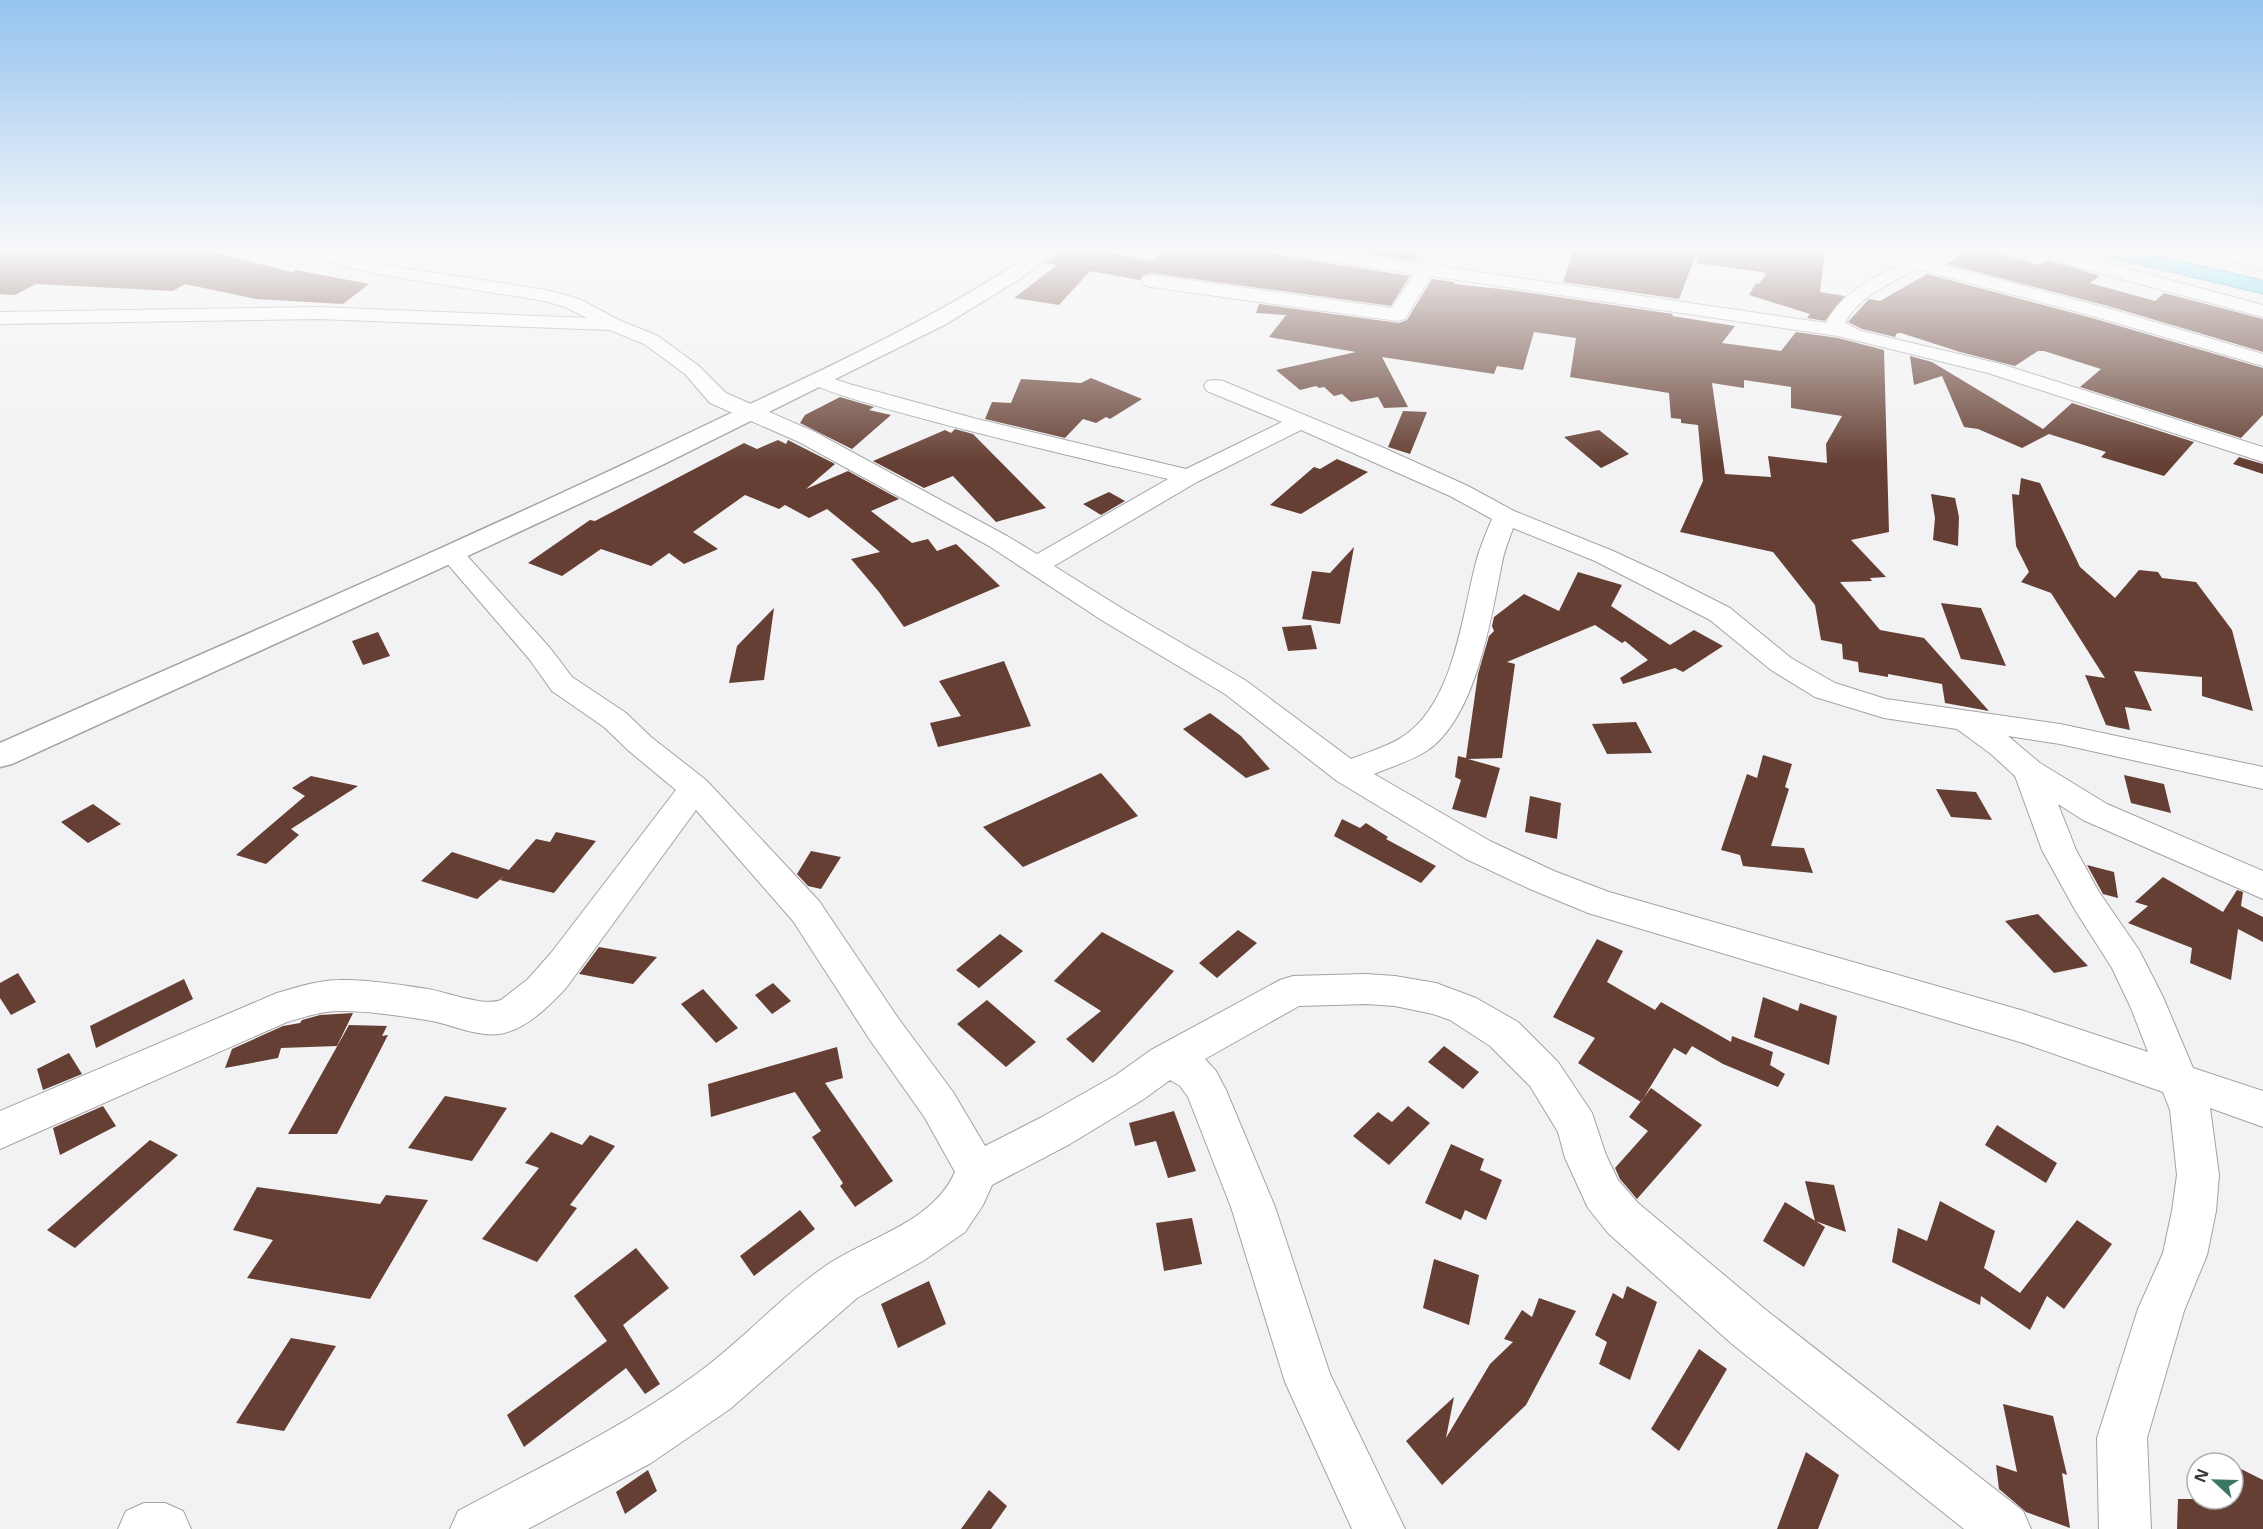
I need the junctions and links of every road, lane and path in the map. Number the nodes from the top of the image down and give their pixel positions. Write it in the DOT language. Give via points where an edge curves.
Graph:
graph roads {
  1 [pos="499,320"];
  2 [pos="606,320"];
  3 [pos="934,320"];
  4 [pos="1768,320"];
  5 [pos="1836,320"];
  6 [pos="2128,320"];
  7 [pos="614,325"];
  8 [pos="1842,331"];
  9 [pos="2263,360"];
  10 [pos="818,380"];
  11 [pos="1215,386"];
  12 [pos="753,412"];
  13 [pos="1302,421"];
  14 [pos="2263,455"];
  15 [pos="1189,477"];
  16 [pos="1505,516"];
  17 [pos="452,554"];
  18 [pos="1037,565"];
  19 [pos="1963,720"];
  20 [pos="0,756"];
  21 [pos="2029,771"];
  22 [pos="1348,773"];
  23 [pos="2263,778"];
  24 [pos="695,788"];
  25 [pos="2263,886"];
  26 [pos="1165,1062"];
  27 [pos="2177,1082"];
  28 [pos="2263,1109"];
  29 [pos="0,1130"];
  30 [pos="976,1172"];
  31 [pos="144,1529"];
  32 [pos="165,1529"];
  33 [pos="476,1529"];
  34 [pos="1379,1529"];
  35 [pos="2005,1529"];
  36 [pos="2125,1529"];
  1 -- 7 [label="street"];
  2 -- 7 [label="street"];
  3 -- 10 [label="street"];
  4 -- 8 [label="street"];
  5 -- 8 [label="street"];
  6 -- 9 [label="street"];
  7 -- 12 [label="street" via="651,340 693,370 718,398"];
  8 -- 14 [label="street" via="1994,368"];
  10 -- 12 [label="street"];
  10 -- 15 [label="street" via="971,424"];
  11 -- 13 [label="street"];
  12 -- 17 [label="street" via="606,485"];
  12 -- 18 [label="street" via="807,437"];
  13 -- 15 [label="street"];
  13 -- 16 [label="street" via="1459,491"];
  15 -- 18 [label="street"];
  16 -- 19 [label="street" via="1604,556 1720,614 1781,664 1825,690 1884,708"];
  16 -- 22 [label="street" via="1489,561 1483,598 1454,697 1435,726 1415,744"];
  17 -- 20 [label="street"];
  17 -- 24 [label="street" via="562,684 615,720"];
  18 -- 22 [label="street" via="1235,687"];
  19 -- 21 [label="street"];
  19 -- 23 [label="street" via="2060,734"];
  21 -- 25 [label="street" via="2095,812"];
  21 -- 27 [label="street" via="2060,850 2087,901 2127,960 2150,1008"];
  22 -- 27 [label="street" via="1478,850 1600,903 2024,1027"];
  24 -- 29 [label="street" via="567,960 513,1013 499,1018 483,1017 429,1005 341,995 311,999 277,1009"];
  24 -- 30 [label="street" via="806,911 939,1105"];
  26 -- 30 [label="street" via="1055,1131"];
  26 -- 34 [label="street" via="1188,1068 1200,1077 1206,1090 1252,1207 1309,1382"];
  26 -- 35 [label="street" via="1293,991 1395,991 1463,1009 1504,1034 1544,1074 1577,1126 1586,1158 1603,1194 1623,1218 1749,1327"];
  27 -- 28 [label="street"];
  27 -- 36 [label="street" via="2190,1110 2193,1130 2198,1175 2194,1211 2185,1255 2162,1309 2122,1438"];
  30 -- 33 [label="street" via="950,1217 841,1282 712,1392 633,1445"];
  31 -- 32 [label="street"];
}
